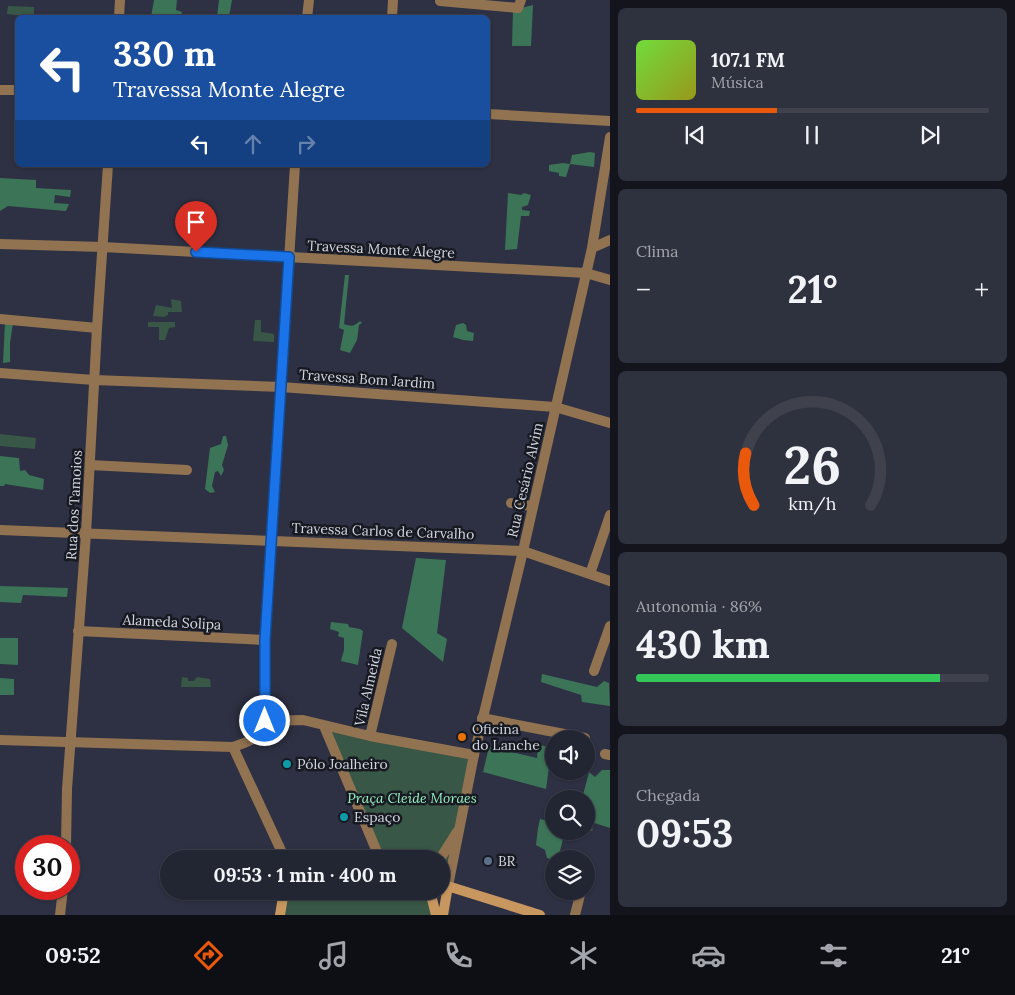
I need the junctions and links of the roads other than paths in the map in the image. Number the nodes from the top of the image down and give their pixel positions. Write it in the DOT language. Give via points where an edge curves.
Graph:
graph roads {
  1 [pos="120,0"];
  2 [pos="309,0"];
  3 [pos="393,0"];
  4 [pos="514,0"];
  5 [pos="520,0"];
  6 [pos="440,1"];
  7 [pos="119,15"];
  8 [pos="307,15"];
  9 [pos="392,15"];
  10 [pos="0,90"];
  11 [pos="15,90"];
  12 [pos="490,114"];
  13 [pos="610,121"];
  14 [pos="610,137"];
  15 [pos="108,167"];
  16 [pos="295,167"];
  17 [pos="610,240"];
  18 [pos="0,244"];
  19 [pos="103,247"];
  20 [pos="592,248"];
  21 [pos="289,257"];
  22 [pos="586,273"];
  23 [pos="610,280"];
  24 [pos="0,319"];
  25 [pos="97,328"];
  26 [pos="0,373"];
  27 [pos="94,380"];
  28 [pos="281,387"];
  29 [pos="556,407"];
  30 [pos="610,422"];
  31 [pos="90,465"];
  32 [pos="187,470"];
  33 [pos="511,503"];
  34 [pos="532,506"];
  35 [pos="610,515"];
  36 [pos="0,530"];
  37 [pos="86,534"];
  38 [pos="272,540"];
  39 [pos="523,551"];
  40 [pos="590,574"];
  41 [pos="610,581"];
  42 [pos="610,626"];
  43 [pos="78,631"];
  44 [pos="265,640"];
  45 [pos="392,644"];
  46 [pos="594,670"];
  47 [pos="482,718"];
  48 [pos="265,721"];
  49 [pos="324,726"];
  50 [pos="545,730"];
  51 [pos="370,736"];
  52 [pos="0,740"];
  53 [pos="70,742"];
  54 [pos="233,747"];
  55 [pos="474,755"];
  56 [pos="460,827"];
  57 [pos="66,835"];
  58 [pos="281,850"];
  59 [pos="376,850"];
  60 [pos="446,850"];
  61 [pos="450,866"];
  62 [pos="450,887"];
  63 [pos="62,900"];
  64 [pos="282,900"];
  65 [pos="432,900"];
  66 [pos="444,900"];
  67 [pos="579,900"];
  68 [pos="60,915"];
  69 [pos="280,915"];
  70 [pos="436,915"];
  71 [pos="443,915"];
  72 [pos="540,915"];
  73 [pos="575,915"];
  1 -- 7 [label="street"];
  2 -- 8 [label="street"];
  3 -- 9 [label="street"];
  4 -- 5 [label="street"];
  5 -- 6 [label="street" via="518,8"];
  10 -- 11 [label="street"];
  12 -- 13 [label="street"];
  14 -- 20 [label="street, Rua Cesário Alvim"];
  15 -- 19 [label="street, Rua dos Tamoios"];
  16 -- 21 [label="street"];
  17 -- 20 [label="street"];
  18 -- 19 [label="street, Travessa Monte Alegre"];
  19 -- 21 [label="street, Travessa Monte Alegre"];
  19 -- 25 [label="street, Rua dos Tamoios"];
  20 -- 22 [label="street, Rua Cesário Alvim"];
  21 -- 22 [label="street, Travessa Monte Alegre"];
  21 -- 28 [label="street"];
  22 -- 23 [label="street, Travessa Monte Alegre"];
  22 -- 29 [label="street, Rua Cesário Alvim"];
  24 -- 25 [label="street"];
  25 -- 27 [label="street, Rua dos Tamoios"];
  26 -- 27 [label="street, Travessa Bom Jardim"];
  27 -- 28 [label="street, Travessa Bom Jardim"];
  27 -- 31 [label="street, Rua dos Tamoios"];
  28 -- 29 [label="street, Travessa Bom Jardim"];
  28 -- 38 [label="street"];
  29 -- 30 [label="street, Travessa Bom Jardim"];
  29 -- 34 [label="street, Rua Cesário Alvim"];
  31 -- 32 [label="street"];
  31 -- 37 [label="street, Rua dos Tamoios"];
  33 -- 34 [label="street"];
  34 -- 39 [label="street, Rua Cesário Alvim"];
  35 -- 40 [label="street"];
  36 -- 37 [label="street, Travessa Carlos de Carvalho"];
  37 -- 38 [label="street, Travessa Carlos de Carvalho"];
  37 -- 43 [label="street, Rua dos Tamoios"];
  38 -- 39 [label="street, Travessa Carlos de Carvalho"];
  38 -- 44 [label="street"];
  39 -- 40 [label="street, Travessa Carlos de Carvalho"];
  39 -- 47 [label="street, Rua Cesário Alvim"];
  40 -- 41 [label="street, Travessa Carlos de Carvalho"];
  42 -- 46 [label="street"];
  43 -- 44 [label="street, Alameda Solipa"];
  43 -- 53 [label="street, Rua dos Tamoios"];
  44 -- 48 [label="street"];
  45 -- 51 [label="street, Vila Almeida"];
  47 -- 50 [label="street"];
  47 -- 55 [label="street, Rua Cesário Alvim"];
  48 -- 49 [label="street" via="304,720"];
  48 -- 54 [label="street" via="262,732"];
  49 -- 51 [label="street"];
  49 -- 59 [label="street"];
  51 -- 55 [label="street"];
  52 -- 53 [label="street"];
  53 -- 54 [label="street"];
  53 -- 57 [label="street, Rua dos Tamoios"];
  54 -- 58 [label="street"];
  55 -- 56 [label="street, Rua Cesário Alvim"];
  56 -- 60 [label="street, Rua Cesário Alvim"];
  56 -- 61 [label="street, Rua Cesário Alvim"];
  62 -- 72 [label="main road"];
  63 -- 68 [label="street"];
  64 -- 69 [label="main road"];
  65 -- 70 [label="main road"];
  66 -- 71 [label="main road"];
  67 -- 73 [label="street"];
}
